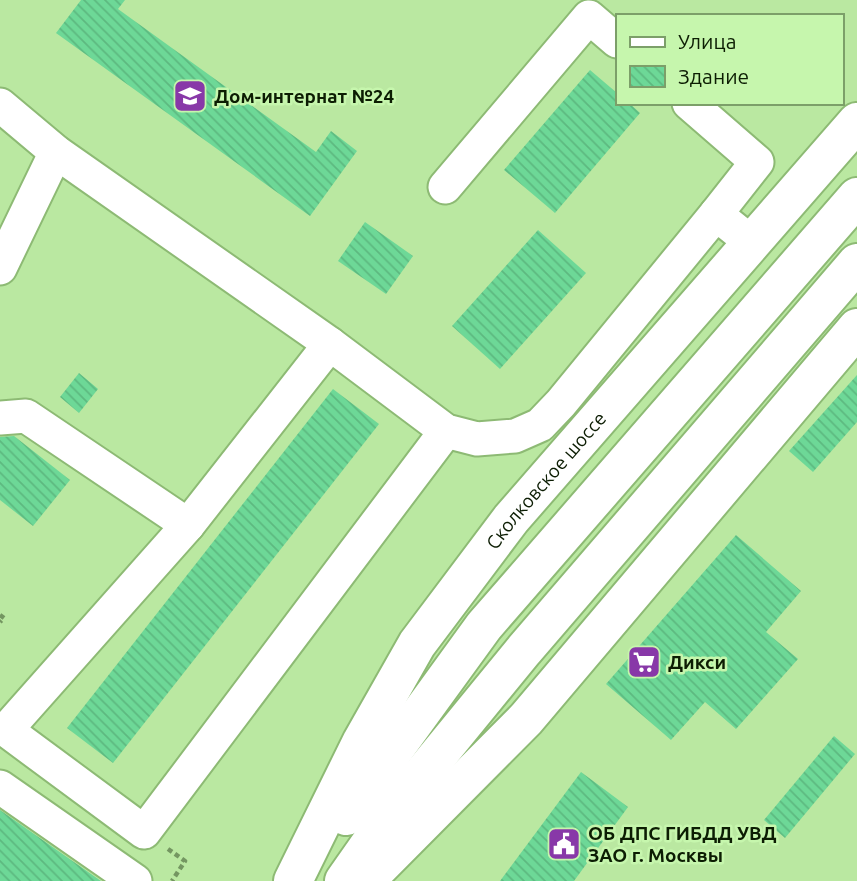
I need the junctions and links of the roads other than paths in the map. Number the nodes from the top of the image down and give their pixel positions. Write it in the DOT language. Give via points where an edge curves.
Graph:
graph roads {
  1 [pos="579,8"];
  2 [pos="616,40"];
  3 [pos="0,105"];
  4 [pos="691,105"];
  5 [pos="857,121"];
  6 [pos="56,152"];
  7 [pos="445,187"];
  8 [pos="857,197"];
  9 [pos="716,214"];
  10 [pos="752,243"];
  11 [pos="857,264"];
  12 [pos="0,268"];
  13 [pos="857,328"];
  14 [pos="330,344"];
  15 [pos="0,418"];
  16 [pos="446,432"];
  17 [pos="188,524"];
  18 [pos="0,787"];
  19 [pos="135,881"];
  20 [pos="293,881"];
  21 [pos="300,881"];
  22 [pos="344,881"];
  23 [pos="366,881"];
  1 -- 2 [label="lane"];
  1 -- 7 [label="lane"];
  3 -- 6 [label="lane"];
  4 -- 9 [label="lane" via="757,162"];
  5 -- 10 [label="main road, Сколковское шоссе"];
  6 -- 12 [label="lane"];
  6 -- 14 [label="lane"];
  8 -- 21 [label="main road" via="484,626"];
  9 -- 10 [label="lane"];
  9 -- 16 [label="lane" via="540,425 515,436 477,439"];
  10 -- 20 [label="main road, Сколковское шоссе" via="511,519 417,644 362,741"];
  11 -- 22 [label="main road" via="524,650 398,804"];
  13 -- 23 [label="main road" via="526,719"];
  14 -- 16 [label="lane"];
  14 -- 17 [label="lane"];
  15 -- 17 [label="lane" via="26,416"];
  16 -- 17 [label="lane" via="144,832 6,730"];
  18 -- 19 [label="lane"];
}
